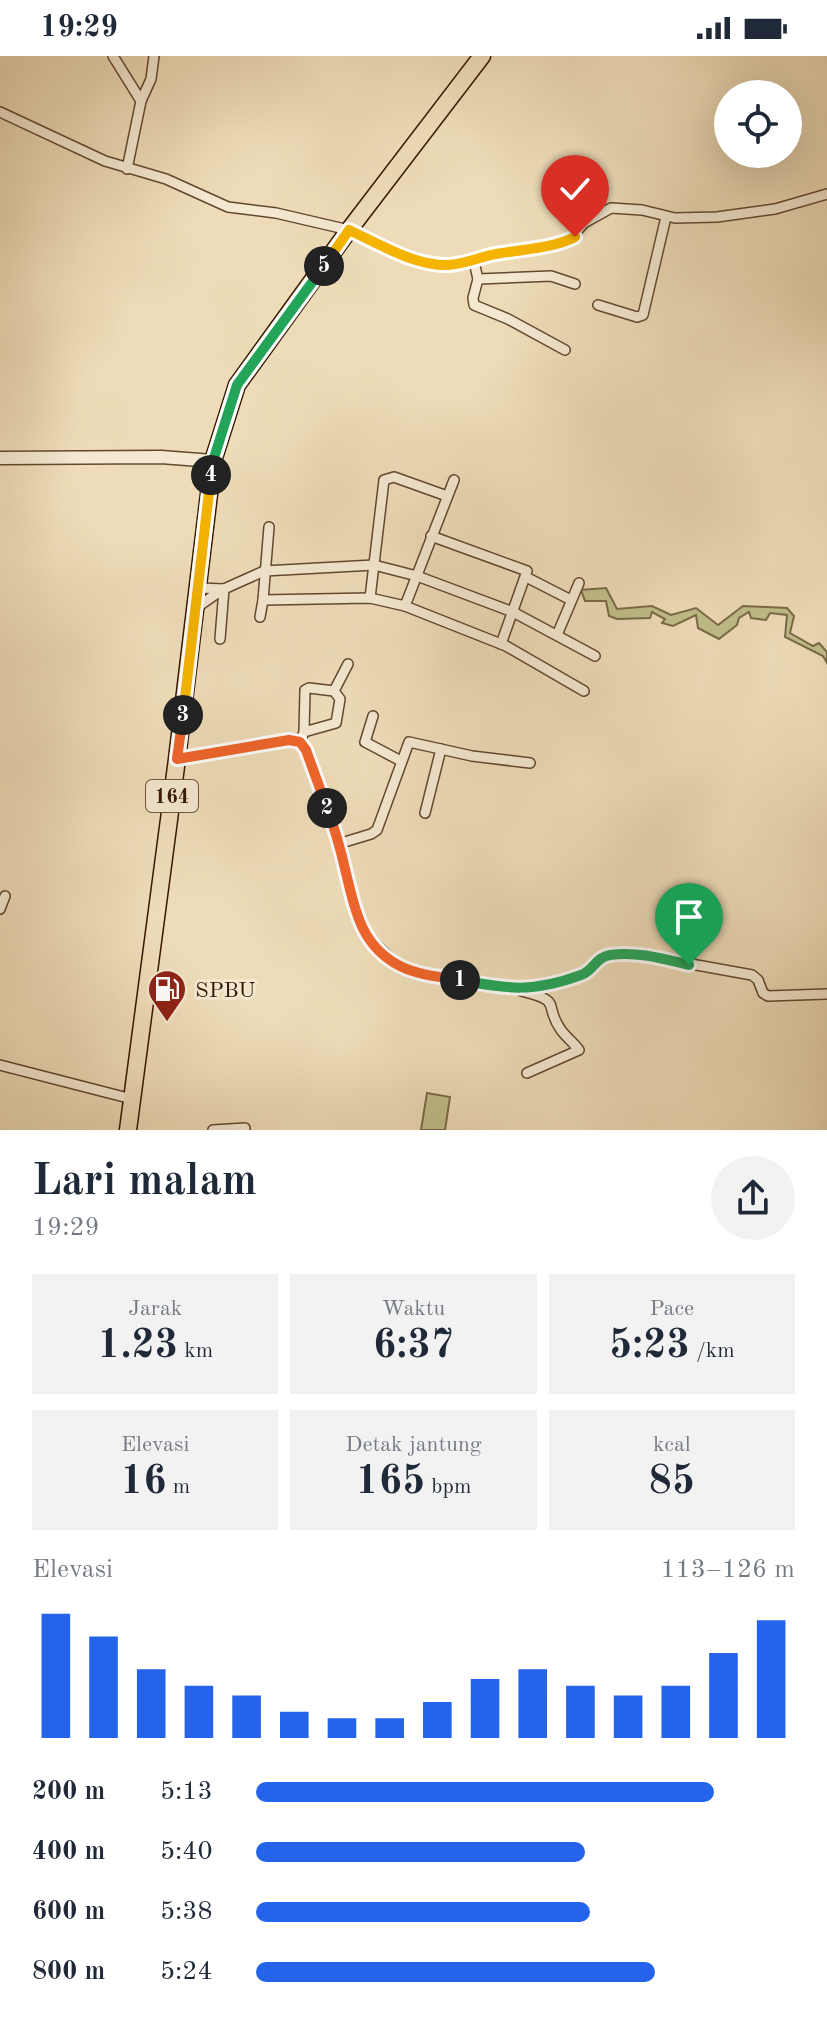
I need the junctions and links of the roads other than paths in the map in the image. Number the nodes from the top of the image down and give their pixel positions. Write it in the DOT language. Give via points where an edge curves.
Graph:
graph roads {
  1 [pos="113,56"];
  2 [pos="154,56"];
  3 [pos="482,56"];
  4 [pos="141,101"];
  5 [pos="0,112"];
  6 [pos="127,169"];
  7 [pos="827,194"];
  8 [pos="666,217"];
  9 [pos="349,230"];
  10 [pos="474,262"];
  11 [pos="478,279"];
  12 [pos="575,284"];
  13 [pos="598,305"];
  14 [pos="565,350"];
  15 [pos="0,458"];
  16 [pos="213,461"];
  17 [pos="454,480"];
  18 [pos="447,496"];
  19 [pos="269,527"];
  20 [pos="431,536"];
  21 [pos="374,565"];
  22 [pos="264,571"];
  23 [pos="417,576"];
  24 [pos="526,577"];
  25 [pos="579,583"];
  26 [pos="199,588"];
  27 [pos="223,589"];
  28 [pos="370,598"];
  29 [pos="263,600"];
  30 [pos="571,600"];
  31 [pos="405,606"];
  32 [pos="196,608"];
  33 [pos="513,612"];
  34 [pos="260,617"];
  35 [pos="557,635"];
  36 [pos="220,639"];
  37 [pos="501,644"];
  38 [pos="595,656"];
  39 [pos="348,664"];
  40 [pos="334,691"];
  41 [pos="584,691"];
  42 [pos="373,716"];
  43 [pos="302,737"];
  44 [pos="441,749"];
  45 [pos="177,759"];
  46 [pos="401,761"];
  47 [pos="530,763"];
  48 [pos="425,813"];
  49 [pos="338,844"];
  50 [pos="5,896"];
  51 [pos="0,909"];
  52 [pos="514,989"];
  53 [pos="827,994"];
  54 [pos="0,1065"];
  55 [pos="527,1073"];
  56 [pos="132,1099"];
  57 [pos="245,1128"];
  58 [pos="128,1130"];
  59 [pos="213,1130"];
  1 -- 4 [label="street"];
  2 -- 4 [label="street"];
  3 -- 9 [label="main road, 164"];
  4 -- 6 [label="street"];
  5 -- 6 [label="street"];
  6 -- 9 [label="street" via="166,179 228,207"];
  7 -- 8 [label="street" via="752,214"];
  8 -- 10 [label="street" via="611,208 584,223 570,239 485,255"];
  8 -- 13 [label="street" via="643,315"];
  9 -- 10 [label="street" via="435,264"];
  9 -- 16 [label="main road, 164" via="237,385"];
  10 -- 11 [label="street"];
  11 -- 12 [label="street" via="551,276"];
  11 -- 14 [label="street" via="474,305"];
  15 -- 16 [label="street"];
  16 -- 26 [label="main road, 164"];
  17 -- 18 [label="street"];
  18 -- 20 [label="street"];
  18 -- 21 [label="street" via="394,477 384,480"];
  19 -- 22 [label="street"];
  20 -- 23 [label="street"];
  20 -- 24 [label="street" via="526,570"];
  21 -- 22 [label="street"];
  21 -- 23 [label="street"];
  21 -- 28 [label="street"];
  22 -- 27 [label="street"];
  22 -- 29 [label="street"];
  23 -- 31 [label="street"];
  23 -- 33 [label="street"];
  24 -- 30 [label="street"];
  24 -- 33 [label="street"];
  25 -- 30 [label="street"];
  26 -- 27 [label="street"];
  26 -- 32 [label="main road, 164"];
  27 -- 32 [label="street"];
  27 -- 36 [label="street"];
  28 -- 29 [label="street"];
  28 -- 31 [label="street"];
  29 -- 34 [label="street"];
  30 -- 35 [label="street"];
  31 -- 37 [label="street"];
  32 -- 45 [label="main road, 164"];
  33 -- 35 [label="street"];
  33 -- 37 [label="street"];
  35 -- 38 [label="street"];
  37 -- 41 [label="street"];
  39 -- 40 [label="street"];
  40 -- 43 [label="street" via="340,699 336,723"];
  40 -- 43 [label="street" via="305,690"];
  42 -- 46 [label="street" via="365,742"];
  43 -- 45 [label="street"];
  43 -- 49 [label="street"];
  44 -- 46 [label="street" via="409,742"];
  44 -- 47 [label="street"];
  44 -- 48 [label="street"];
  45 -- 56 [label="main road, 164"];
  46 -- 49 [label="street" via="377,830"];
  49 -- 52 [label="street" via="356,917 388,957 399,966 431,975"];
  50 -- 51 [label="street"];
  52 -- 53 [label="street" via="543,987 585,974 604,957 641,955 752,975 768,996"];
  52 -- 55 [label="street" via="547,1000 558,1026 579,1050"];
  54 -- 56 [label="street"];
  56 -- 58 [label="main road, 164"];
  57 -- 59 [label="street"];
}
